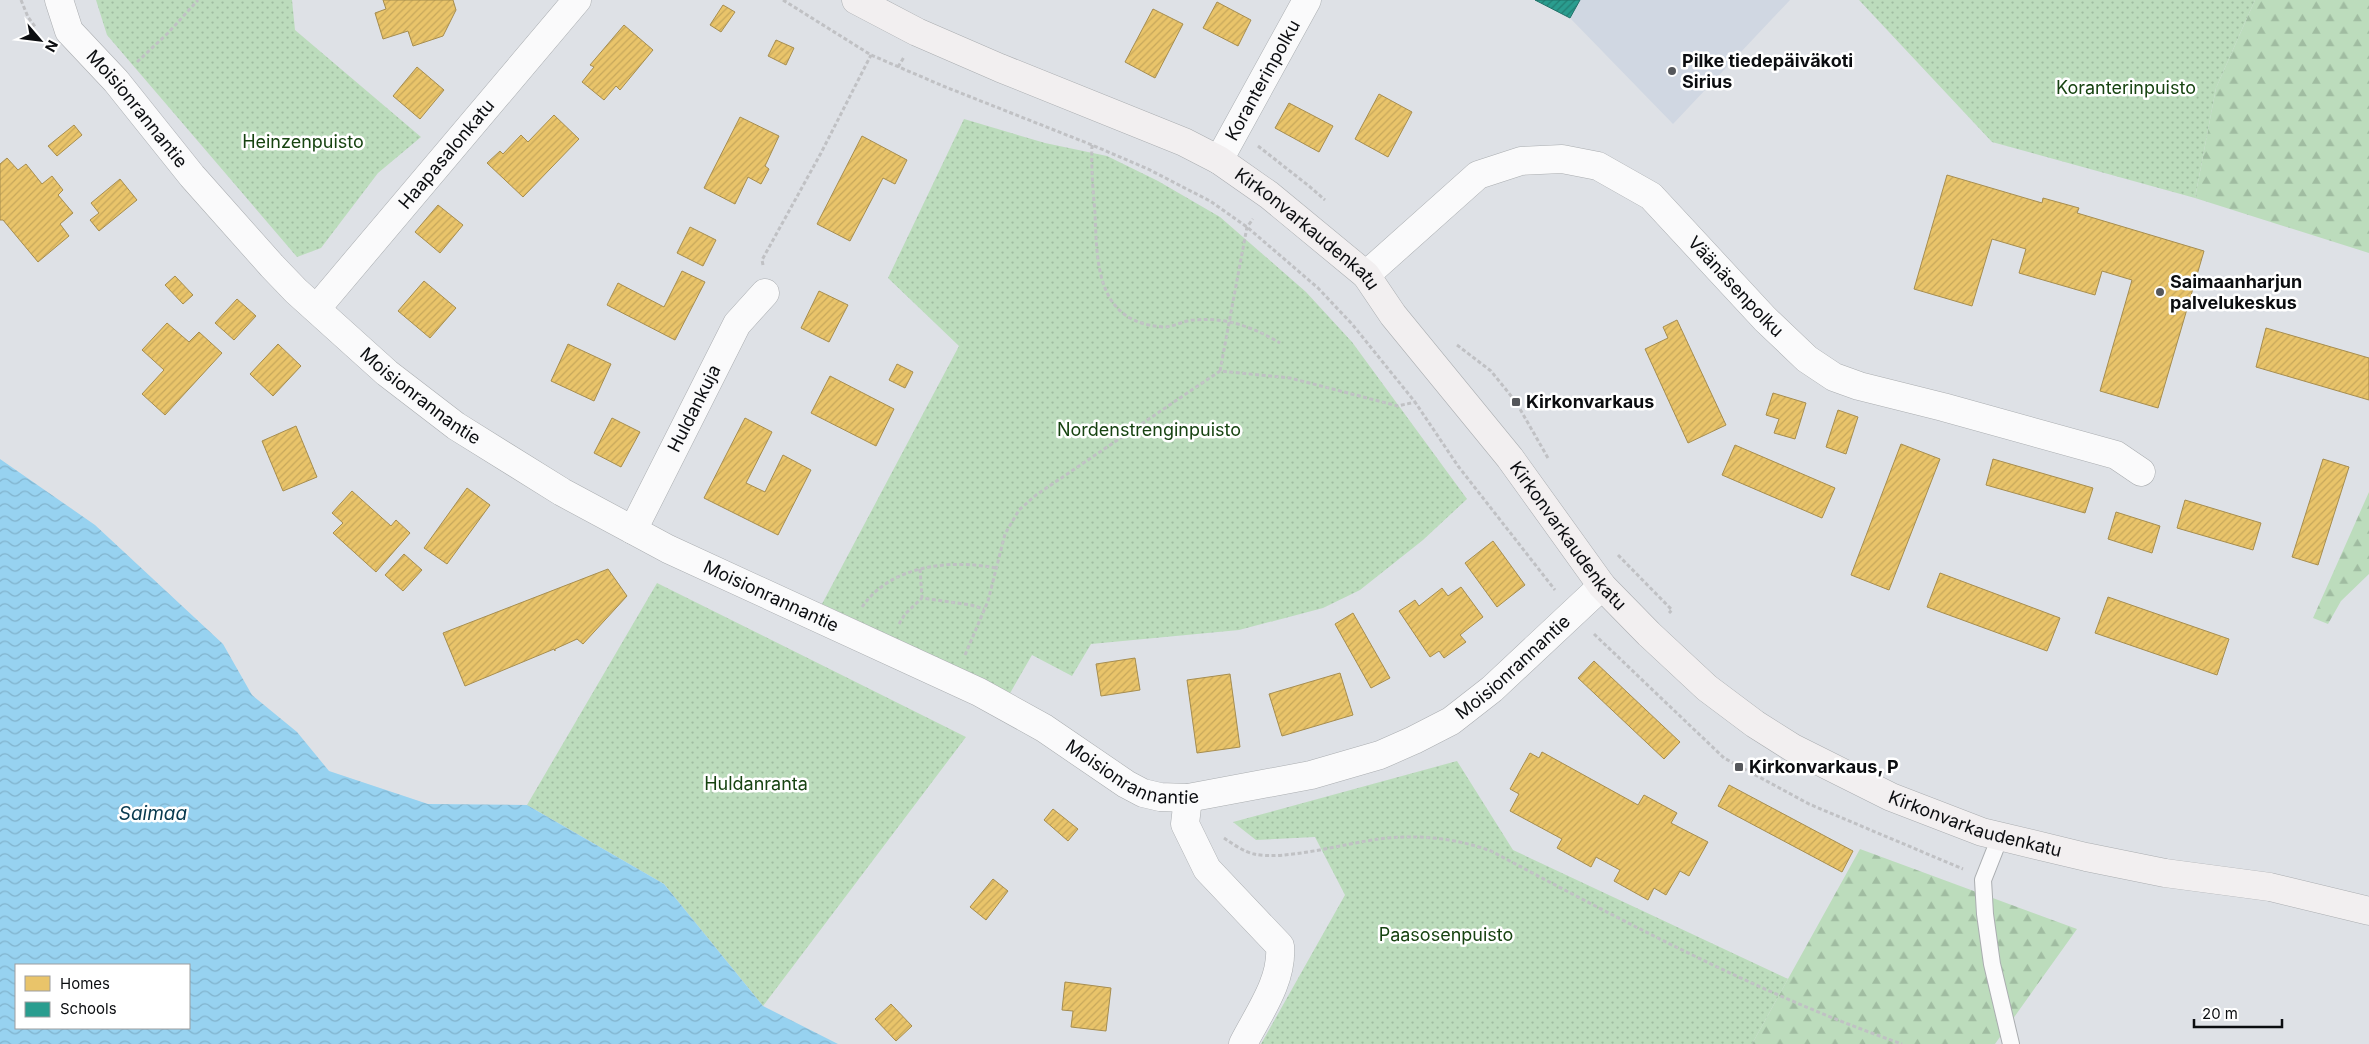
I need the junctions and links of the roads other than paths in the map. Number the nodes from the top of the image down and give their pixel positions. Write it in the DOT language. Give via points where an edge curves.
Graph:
graph roads {
  1 [pos="59,0"];
  2 [pos="577,0"];
  3 [pos="1307,0"];
  4 [pos="860,1"];
  5 [pos="1219,160"];
  6 [pos="1366,275"];
  7 [pos="765,293"];
  8 [pos="317,308"];
  9 [pos="2141,472"];
  10 [pos="633,530"];
  11 [pos="1602,586"];
  12 [pos="1187,811"];
  13 [pos="2000,837"];
  14 [pos="2369,911"];
  15 [pos="1243,1044"];
  16 [pos="2011,1044"];
  1 -- 8 [label="street, Moisionrannantie" via="69,31 116,81 272,266"];
  2 -- 8 [label="street, Haapasalonkatu"];
  3 -- 5 [label="street, Koranterinpolku"];
  4 -- 5 [label="street, Kirkonvarkaudenkatu" via="925,36 1184,142"];
  5 -- 6 [label="street, Kirkonvarkaudenkatu" via="1269,195"];
  6 -- 9 [label="street, Väänäsenpolku" via="1478,175 1520,161 1562,159 1598,166 1651,196 1765,319 1807,359 1834,377 2116,455"];
  6 -- 11 [label="street, Kirkonvarkaudenkatu" via="1393,315 1510,458"];
  7 -- 10 [label="street, Huldankuja" via="737,324"];
  8 -- 10 [label="street, Moisionrannantie" via="387,374 456,426 562,492"];
  10 -- 12 [label="street, Moisionrannantie" via="784,603 955,679 1044,728 1126,784"];
  11 -- 12 [label="street, Moisionrannantie" via="1492,689 1451,721 1414,740 1350,765"];
  11 -- 13 [label="street, Kirkonvarkaudenkatu" via="1708,688 1793,748 1891,797"];
  12 -- 15 [label="street" via="1207,869 1280,946 1282,961 1277,978"];
  13 -- 14 [label="street, Kirkonvarkaudenkatu" via="2165,873 2270,887"];
  13 -- 16 [label="lane" via="1983,880 1992,964"];
}
